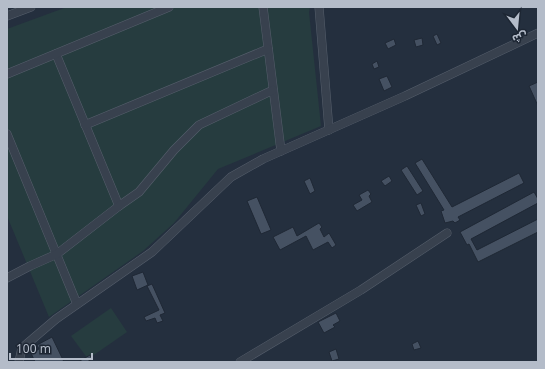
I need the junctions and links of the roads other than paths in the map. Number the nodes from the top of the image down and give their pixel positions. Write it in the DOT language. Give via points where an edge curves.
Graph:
graph roads {
  1 [pos="31,7"];
  2 [pos="169,7"];
  3 [pos="263,7"];
  4 [pos="319,7"];
  5 [pos="7,16"];
  6 [pos="538,34"];
  7 [pos="268,49"];
  8 [pos="56,54"];
  9 [pos="7,74"];
  10 [pos="273,90"];
  11 [pos="85,124"];
  12 [pos="329,130"];
  13 [pos="7,134"];
  14 [pos="281,151"];
  15 [pos="119,206"];
  16 [pos="447,233"];
  17 [pos="57,254"];
  18 [pos="7,278"];
  19 [pos="77,304"];
  20 [pos="19,362"];
  21 [pos="240,362"];
  1 -- 5 [label="street"];
  2 -- 8 [label="street"];
  3 -- 7 [label="street"];
  4 -- 12 [label="street"];
  6 -- 12 [label="street"];
  7 -- 10 [label="street"];
  7 -- 11 [label="street"];
  8 -- 9 [label="street"];
  8 -- 11 [label="street"];
  10 -- 14 [label="street"];
  10 -- 15 [label="street" via="199,125 139,192"];
  11 -- 15 [label="street"];
  12 -- 14 [label="street"];
  13 -- 17 [label="street"];
  14 -- 19 [label="street" via="231,177 152,252"];
  15 -- 17 [label="street"];
  16 -- 21 [label="street" via="361,290"];
  17 -- 18 [label="street"];
  17 -- 19 [label="street"];
  19 -- 20 [label="street" via="22,348"];
}
